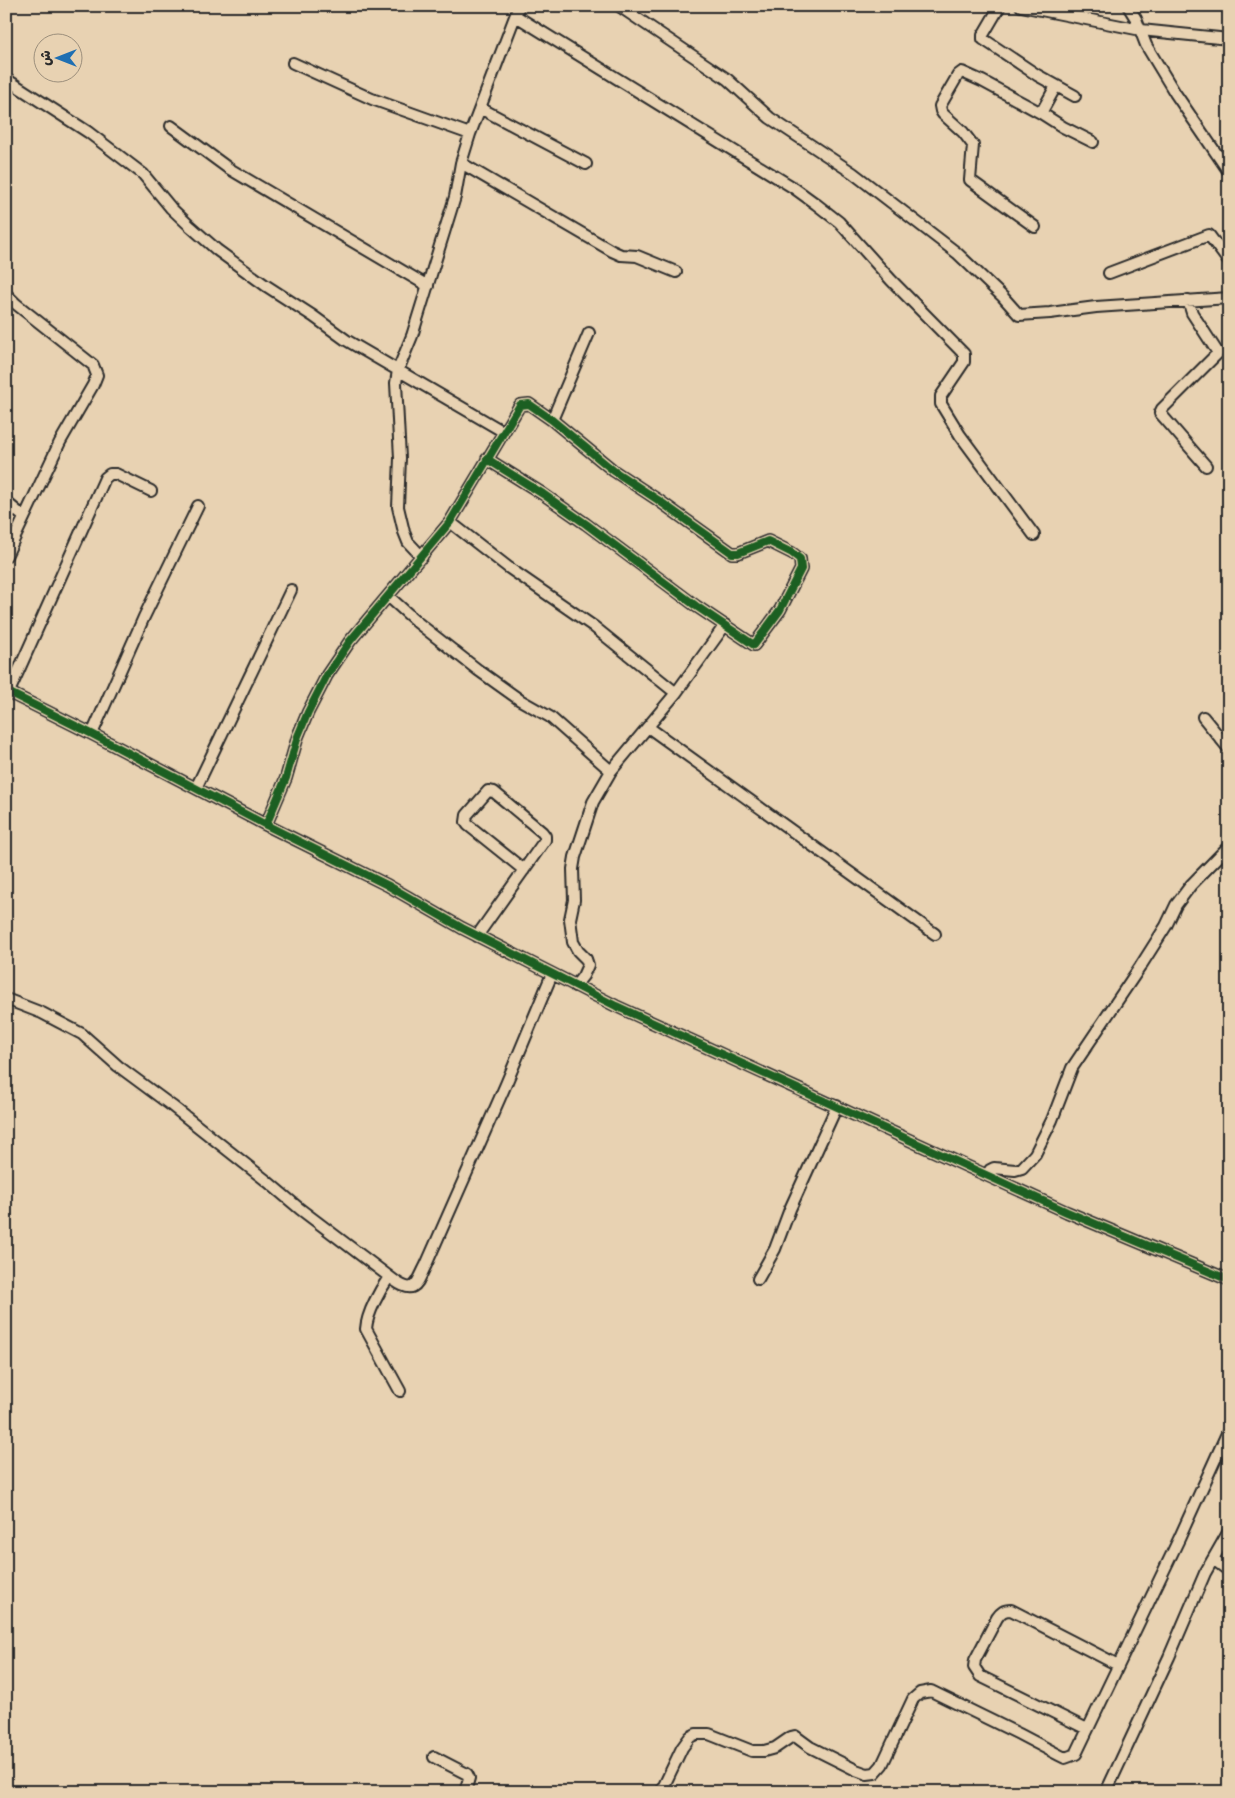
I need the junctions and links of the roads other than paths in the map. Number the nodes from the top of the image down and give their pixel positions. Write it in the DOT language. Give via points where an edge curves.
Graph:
graph roads {
  1 [pos="618,6"];
  2 [pos="1000,6"];
  3 [pos="1021,6"];
  4 [pos="1128,6"];
  5 [pos="518,11"];
  6 [pos="1141,30"];
  7 [pos="1229,39"];
  8 [pos="293,63"];
  9 [pos="6,79"];
  10 [pos="1056,86"];
  11 [pos="1075,96"];
  12 [pos="480,108"];
  13 [pos="1041,113"];
  14 [pos="171,126"];
  15 [pos="470,134"];
  16 [pos="1093,142"];
  17 [pos="461,163"];
  18 [pos="586,164"];
  19 [pos="1229,172"];
  20 [pos="1035,227"];
  21 [pos="1229,262"];
  22 [pos="676,272"];
  23 [pos="1109,273"];
  24 [pos="428,286"];
  25 [pos="6,294"];
  26 [pos="1229,298"];
  27 [pos="1188,300"];
  28 [pos="589,333"];
  29 [pos="398,370"];
  30 [pos="552,420"];
  31 [pos="504,432"];
  32 [pos="487,459"];
  33 [pos="1206,466"];
  34 [pos="151,491"];
  35 [pos="6,502"];
  36 [pos="198,506"];
  37 [pos="24,517"];
  38 [pos="450,522"];
  39 [pos="1034,535"];
  40 [pos="6,556"];
  41 [pos="422,557"];
  42 [pos="291,590"];
  43 [pos="388,596"];
  44 [pos="725,625"];
  45 [pos="7,692"];
  46 [pos="676,693"];
  47 [pos="1204,718"];
  48 [pos="648,727"];
  49 [pos="92,734"];
  50 [pos="1229,749"];
  51 [pos="611,771"];
  52 [pos="196,788"];
  53 [pos="266,825"];
  54 [pos="1229,846"];
  55 [pos="524,870"];
  56 [pos="935,934"];
  57 [pos="478,936"];
  58 [pos="552,974"];
  59 [pos="575,986"];
  60 [pos="6,999"];
  61 [pos="837,1106"];
  62 [pos="987,1175"];
  63 [pos="389,1277"];
  64 [pos="758,1279"];
  65 [pos="1229,1280"];
  66 [pos="400,1391"];
  67 [pos="1229,1429"];
  68 [pos="1229,1531"];
  69 [pos="1213,1560"];
  70 [pos="1229,1571"];
  71 [pos="1118,1665"];
  72 [pos="1087,1729"];
  73 [pos="434,1758"];
  74 [pos="465,1792"];
  75 [pos="662,1792"];
  76 [pos="1106,1792"];
  1 -- 27 [label="street" via="727,79 770,118 853,173 957,253 1019,315"];
  2 -- 10 [label="street" via="983,38"];
  3 -- 6 [label="street"];
  4 -- 6 [label="street"];
  5 -- 12 [label="street"];
  5 -- 39 [label="street" via="794,188 839,222 964,354 964,362 941,396 941,404"];
  6 -- 7 [label="street"];
  6 -- 19 [label="street" via="1146,45 1175,93"];
  8 -- 15 [label="street" via="372,99"];
  9 -- 29 [label="street" via="88,132 143,174 172,208 217,250 346,340"];
  10 -- 11 [label="street"];
  10 -- 13 [label="street"];
  12 -- 15 [label="street"];
  12 -- 18 [label="street"];
  13 -- 16 [label="street"];
  13 -- 20 [label="street" via="962,72 940,106 943,114 973,145 970,180"];
  14 -- 24 [label="street" via="228,168"];
  15 -- 17 [label="street"];
  17 -- 22 [label="street" via="612,251 637,256"];
  17 -- 24 [label="street" via="455,197"];
  21 -- 23 [label="street" via="1209,235"];
  24 -- 29 [label="street"];
  25 -- 37 [label="street" via="93,364 97,375"];
  26 -- 27 [label="street"];
  27 -- 33 [label="street" via="1192,313 1218,353 1160,414"];
  28 -- 30 [label="street"];
  29 -- 31 [label="street"];
  29 -- 41 [label="street" via="398,507 408,542"];
  30 -- 31 [label="street" via="526,403 520,405"];
  30 -- 44 [label="street" via="614,472 732,553 768,541 800,559 801,569 780,610 754,644"];
  31 -- 32 [label="street"];
  32 -- 38 [label="street"];
  32 -- 44 [label="street" via="543,494"];
  34 -- 45 [label="street" via="116,474 105,478"];
  35 -- 37 [label="street"];
  36 -- 49 [label="street"];
  37 -- 40 [label="street"];
  38 -- 41 [label="street"];
  38 -- 46 [label="street" via="593,626"];
  41 -- 43 [label="street"];
  42 -- 52 [label="street"];
  43 -- 51 [label="street" via="478,670 550,717"];
  43 -- 53 [label="street" via="350,641 327,675 298,736 286,778"];
  44 -- 46 [label="street"];
  45 -- 49 [label="street"];
  46 -- 48 [label="street"];
  47 -- 50 [label="street"];
  48 -- 51 [label="street"];
  48 -- 56 [label="street"];
  49 -- 52 [label="street"];
  51 -- 59 [label="street" via="593,802 575,857 570,927 573,942 588,965"];
  52 -- 53 [label="street"];
  53 -- 57 [label="street" via="387,885"];
  54 -- 62 [label="street" via="1176,905 1149,953 1072,1068 1035,1154 1022,1168 994,1168"];
  55 -- 55 [label="street" via="545,836 494,792 488,791 467,816 466,822"];
  55 -- 57 [label="street"];
  57 -- 58 [label="street"];
  58 -- 59 [label="street"];
  58 -- 63 [label="street" via="415,1286 404,1287"];
  59 -- 61 [label="street"];
  60 -- 63 [label="street" via="42,1012 82,1034 118,1066"];
  61 -- 62 [label="street"];
  61 -- 64 [label="street" via="782,1233"];
  62 -- 65 [label="street"];
  63 -- 66 [label="street" via="366,1329"];
  67 -- 71 [label="street"];
  68 -- 69 [label="street"];
  69 -- 70 [label="street"];
  69 -- 76 [label="street"];
  71 -- 72 [label="street"];
  71 -- 72 [label="street" via="1011,1610 1000,1613 975,1660 974,1667 980,1676"];
  72 -- 75 [label="street" via="1076,1754 1065,1758 931,1691 925,1691 913,1699 882,1765 875,1773 856,1770 795,1736 775,1748 752,1751 709,1734 696,1734 682,1748"];
  73 -- 74 [label="street" via="468,1774"];
}
